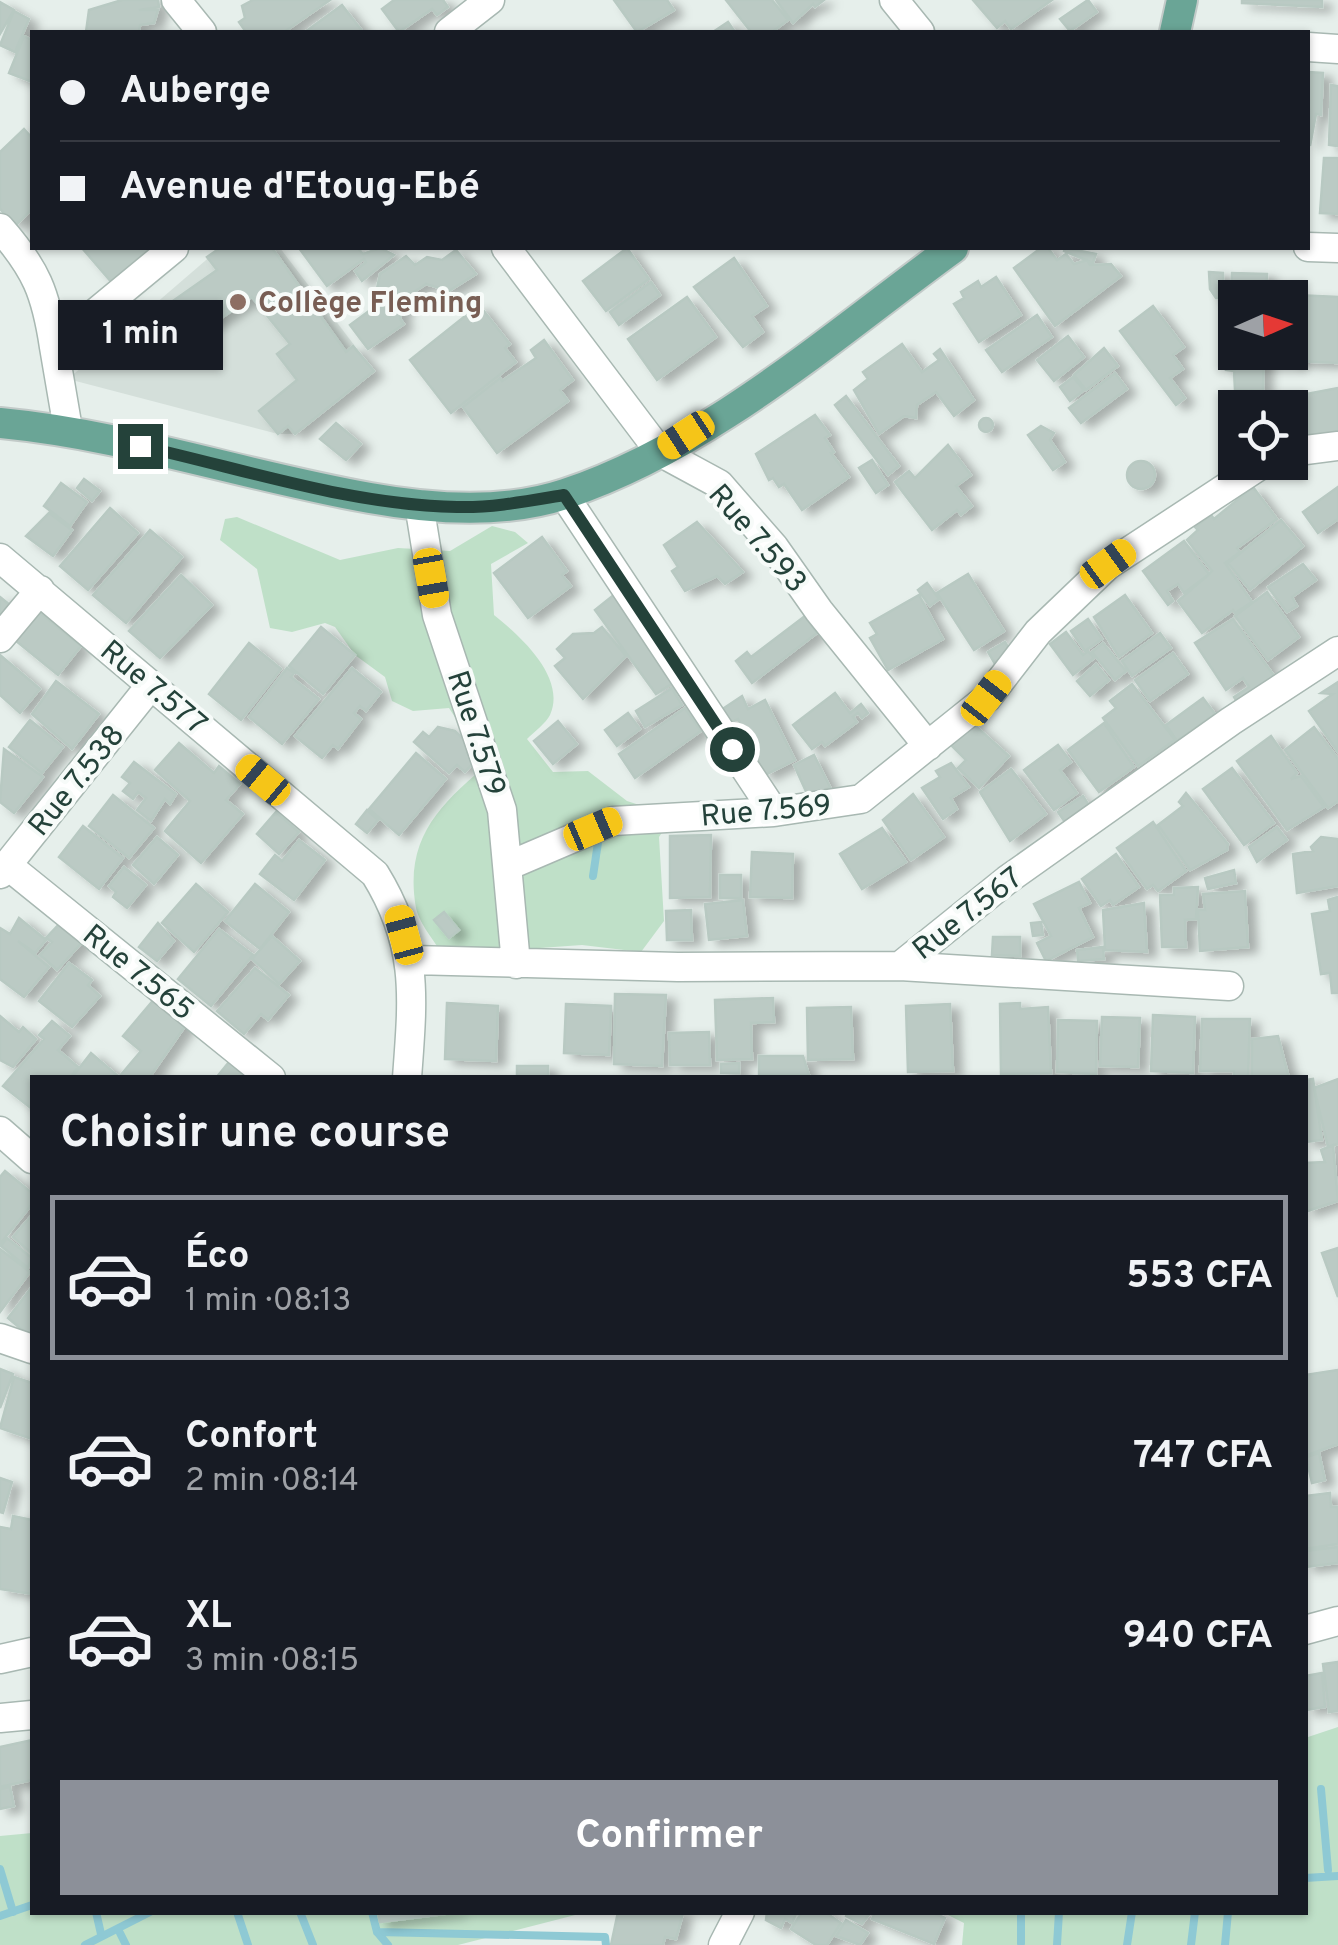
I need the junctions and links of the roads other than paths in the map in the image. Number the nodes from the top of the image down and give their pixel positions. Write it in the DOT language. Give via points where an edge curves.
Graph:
graph roads {
  1 [pos="176,0"];
  2 [pos="490,0"];
  3 [pos="894,0"];
  4 [pos="1182,0"];
  5 [pos="200,30"];
  6 [pos="451,30"];
  7 [pos="918,30"];
  8 [pos="1175,30"];
  9 [pos="1310,47"];
  10 [pos="1338,49"];
  11 [pos="0,228"];
  12 [pos="1310,247"];
  13 [pos="1338,248"];
  14 [pos="172,250"];
  15 [pos="508,250"];
  16 [pos="950,250"];
  17 [pos="54,347"];
  18 [pos="0,423"];
  19 [pos="68,429"];
  20 [pos="1338,446"];
  21 [pos="1308,450"];
  22 [pos="660,452"];
  23 [pos="1238,480"];
  24 [pos="564,495"];
  25 [pos="419,504"];
  26 [pos="0,558"];
  27 [pos="40,590"];
  28 [pos="0,638"];
  29 [pos="1338,650"];
  30 [pos="151,685"];
  31 [pos="928,746"];
  32 [pos="774,812"];
  33 [pos="510,866"];
  34 [pos="4,870"];
  35 [pos="412,960"];
  36 [pos="516,964"];
  37 [pos="900,966"];
  38 [pos="1228,986"];
  39 [pos="267,1075"];
  40 [pos="407,1075"];
  41 [pos="0,1131"];
  42 [pos="30,1156"];
  43 [pos="0,1338"];
  44 [pos="30,1348"];
  45 [pos="1338,1621"];
  46 [pos="1308,1629"];
  47 [pos="30,1652"];
  48 [pos="0,1659"];
  49 [pos="30,1715"];
  50 [pos="0,1718"];
  51 [pos="738,1915"];
  52 [pos="723,1945"];
  1 -- 5 [label="street"];
  2 -- 6 [label="street"];
  3 -- 7 [label="street"];
  4 -- 8 [label="main road"];
  9 -- 10 [label="street"];
  11 -- 17 [label="street" via="29,261 47,299"];
  12 -- 13 [label="street"];
  14 -- 17 [label="street"];
  15 -- 22 [label="street, Rue 7.593"];
  16 -- 22 [label="main road" via="764,386"];
  17 -- 19 [label="street"];
  18 -- 19 [label="main road"];
  19 -- 25 [label="main road" via="314,488"];
  20 -- 21 [label="street"];
  22 -- 24 [label="main road"];
  22 -- 31 [label="street, Rue 7.593" via="719,484"];
  23 -- 31 [label="street, Rue 7.569" via="1108,564 1038,632 986,698"];
  24 -- 25 [label="main road" via="506,505"];
  24 -- 32 [label="street"];
  25 -- 33 [label="street, Rue 7.579" via="438,615 502,810"];
  26 -- 27 [label="street, Rue 7.577"];
  27 -- 28 [label="street"];
  27 -- 30 [label="street, Rue 7.577"];
  29 -- 37 [label="street, Rue 7.567" via="1007,880"];
  30 -- 34 [label="street, Rue 7.538"];
  30 -- 35 [label="street, Rue 7.577" via="375,874 397,910"];
  31 -- 32 [label="street, Rue 7.569" via="861,799"];
  32 -- 33 [label="street, Rue 7.569" via="614,820"];
  33 -- 36 [label="street, Rue 7.579"];
  34 -- 39 [label="street, Rue 7.565"];
  35 -- 36 [label="street, Rue 7.567"];
  35 -- 40 [label="street, Rue 7.577"];
  36 -- 37 [label="street, Rue 7.567"];
  37 -- 38 [label="street"];
  41 -- 42 [label="street"];
  43 -- 44 [label="street"];
  45 -- 46 [label="street"];
  47 -- 48 [label="street"];
  49 -- 50 [label="street"];
  51 -- 52 [label="street"];
}
